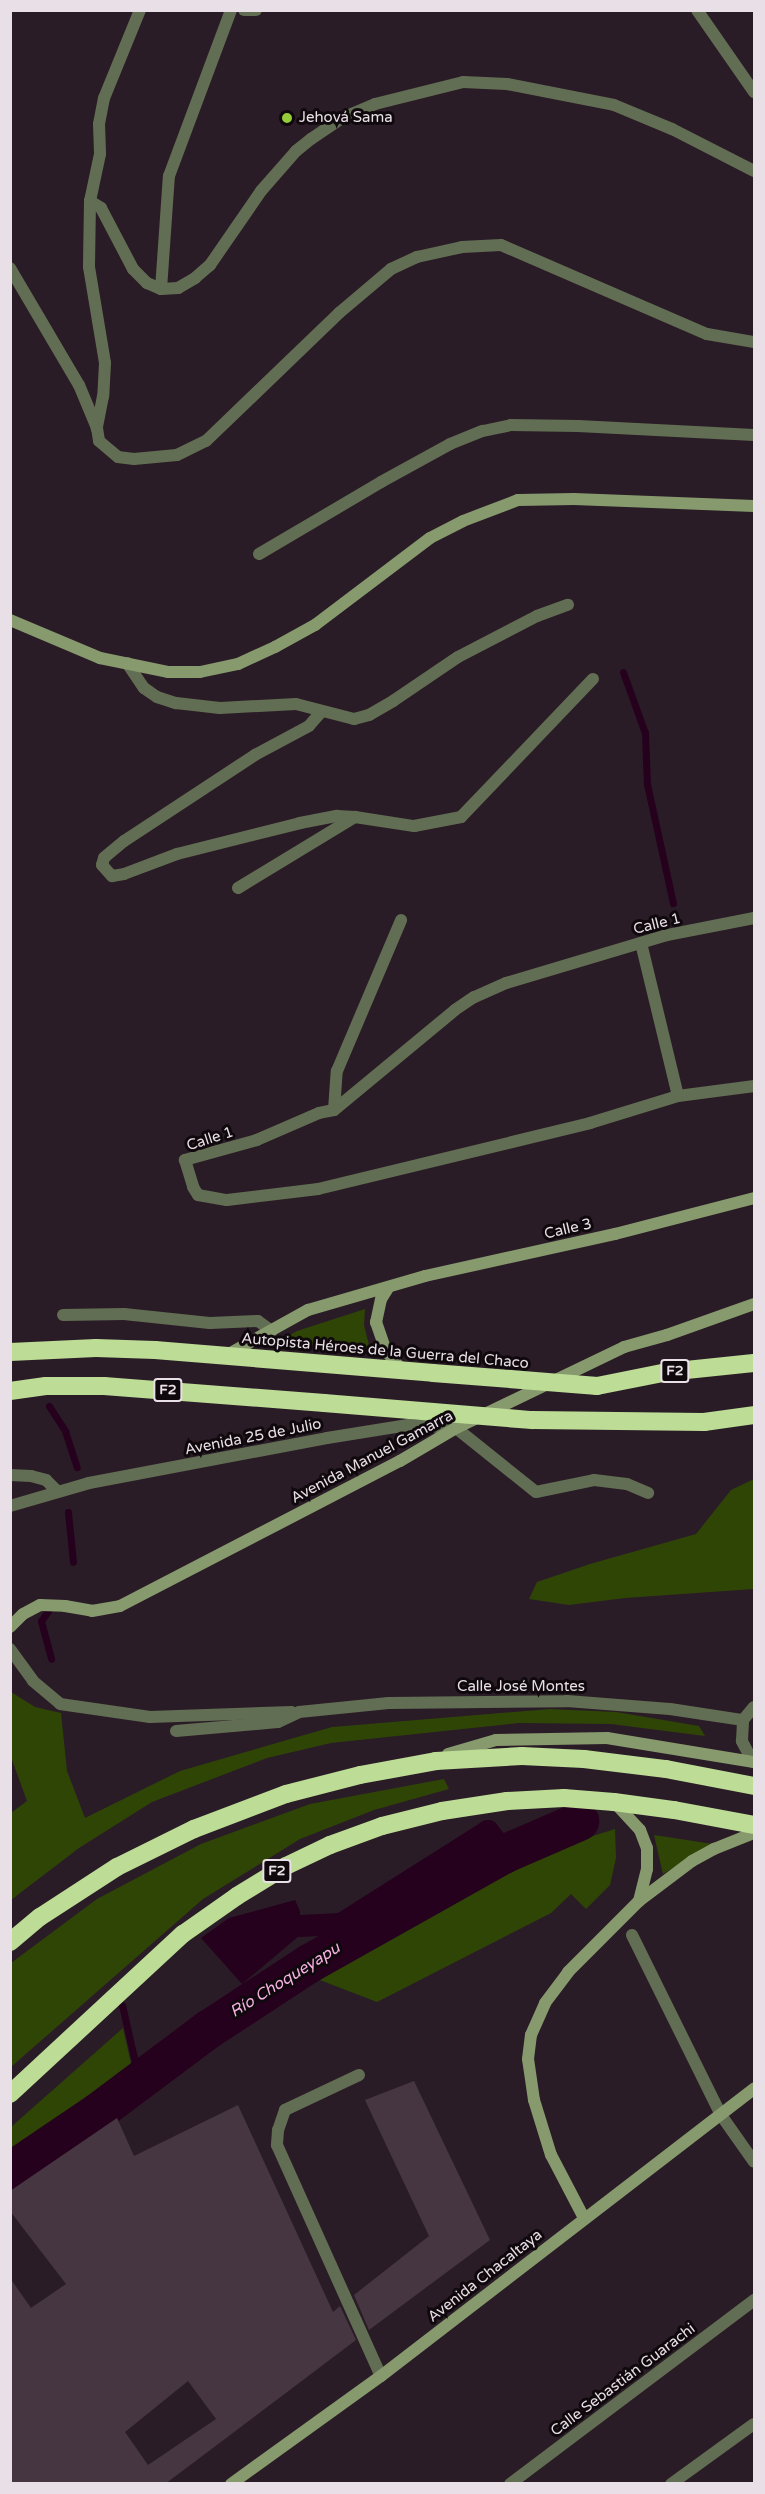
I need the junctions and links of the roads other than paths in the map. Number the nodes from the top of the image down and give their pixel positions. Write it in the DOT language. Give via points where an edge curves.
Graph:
graph roads {
  1 [pos="140,10"];
  2 [pos="231,10"];
  3 [pos="244,10"];
  4 [pos="256,10"];
  5 [pos="697,10"];
  6 [pos="754,92"];
  7 [pos="754,171"];
  8 [pos="90,201"];
  9 [pos="10,268"];
  10 [pos="161,289"];
  11 [pos="754,342"];
  12 [pos="97,428"];
  13 [pos="754,435"];
  14 [pos="754,506"];
  15 [pos="259,554"];
  16 [pos="568,606"];
  17 [pos="10,620"];
  18 [pos="127,663"];
  19 [pos="593,679"];
  20 [pos="321,712"];
  21 [pos="355,817"];
  22 [pos="238,888"];
  23 [pos="754,918"];
  24 [pos="401,920"];
  25 [pos="641,943"];
  26 [pos="754,1086"];
  27 [pos="678,1096"];
  28 [pos="334,1110"];
  29 [pos="754,1198"];
  30 [pos="388,1288"];
  31 [pos="754,1304"];
  32 [pos="63,1315"];
  33 [pos="272,1331"];
  34 [pos="10,1353"];
  35 [pos="225,1356"];
  36 [pos="754,1363"];
  37 [pos="402,1370"];
  38 [pos="10,1391"];
  39 [pos="754,1415"];
  40 [pos="456,1428"];
  41 [pos="10,1475"];
  42 [pos="57,1491"];
  43 [pos="648,1493"];
  44 [pos="10,1506"];
  45 [pos="10,1627"];
  46 [pos="10,1649"];
  47 [pos="754,1707"];
  48 [pos="298,1712"];
  49 [pos="743,1720"];
  50 [pos="176,1731"];
  51 [pos="754,1762"];
  52 [pos="407,1767"];
  53 [pos="754,1786"];
  54 [pos="614,1802"];
  55 [pos="754,1826"];
  56 [pos="754,1833"];
  57 [pos="639,1901"];
  58 [pos="632,1935"];
  59 [pos="10,1942"];
  60 [pos="358,2075"];
  61 [pos="754,2089"];
  62 [pos="10,2094"];
  63 [pos="721,2115"];
  64 [pos="754,2162"];
  65 [pos="584,2218"];
  66 [pos="754,2300"];
  67 [pos="381,2376"];
  68 [pos="754,2424"];
  69 [pos="231,2484"];
  70 [pos="510,2484"];
  71 [pos="671,2484"];
  1 -- 8 [label="street" via="104,98 99,124 100,154"];
  2 -- 10 [label="street" via="169,176"];
  3 -- 4 [label="street"];
  5 -- 6 [label="street"];
  7 -- 10 [label="street" via="672,129 614,105 507,84 463,82 375,104 342,118 311,139 261,191 210,265 178,288"];
  8 -- 10 [label="street" via="101,208 133,269 147,284"];
  8 -- 12 [label="street" via="88,267 105,363"];
  9 -- 12 [label="street" via="79,385"];
  11 -- 12 [label="street" via="707,334 501,245 462,247 417,257 391,269 339,313 206,441 189,451 160,457 117,457 99,441"];
  13 -- 15 [label="street" via="567,426 512,425 483,430 381,482"];
  14 -- 18 [label="street" via="518,500 430,538 315,625 238,664 200,672 168,672"];
  16 -- 20 [label="street" via="537,616 458,657 369,715 354,719"];
  17 -- 18 [label="street" via="75,649"];
  18 -- 20 [label="street" via="144,688 176,703 220,708 296,704"];
  19 -- 21 [label="street" via="461,817 414,825"];
  20 -- 21 [label="street" via="309,726 255,755 124,841 104,858 102,865 112,876 124,874 177,854 300,823"];
  21 -- 22 [label="street"];
  23 -- 25 [label="street, Calle 1"];
  24 -- 28 [label="street" via="338,1071"];
  25 -- 27 [label="street"];
  25 -- 28 [label="street, Calle 1" via="506,983 474,998 436,1024"];
  26 -- 27 [label="street, Calle 1"];
  27 -- 28 [label="street, Calle 1" via="590,1123 318,1189 227,1200 198,1195 193,1187 185,1160 257,1140"];
  29 -- 30 [label="street, Calle 3"];
  30 -- 33 [label="street, Calle 3" via="308,1310"];
  30 -- 37 [label="street" via="376,1322 386,1351"];
  31 -- 40 [label="street, Avenida Manuel Gamarra" via="624,1347"];
  32 -- 33 [label="street" via="124,1314 210,1323 258,1321"];
  33 -- 35 [label="street, Calle 3"];
  34 -- 35 [label="highway, Autopista Héroes de la Guerra del Chaco / F2" via="96,1348"];
  35 -- 37 [label="highway, Autopista Héroes de la Guerra del Chaco / F2"];
  36 -- 37 [label="highway, Autopista Héroes de la Guerra del Chaco / F2, bridge" via="667,1372 597,1386"];
  38 -- 39 [label="highway, F2, bridge" via="46,1386 104,1386 532,1420 704,1422"];
  40 -- 42 [label="street, Avenida 25 de Julio" via="408,1425"];
  40 -- 43 [label="street" via="536,1492 594,1480 627,1484"];
  40 -- 45 [label="street, Avenida Manuel Gamarra" via="120,1606 92,1611 40,1605"];
  41 -- 42 [label="street" via="46,1480"];
  42 -- 44 [label="street, Avenida 25 de Julio"];
  46 -- 48 [label="street, Calle José Montes" via="33,1681 60,1704 150,1717"];
  47 -- 49 [label="street"];
  48 -- 49 [label="street, Calle José Montes" via="389,1703 567,1701 670,1709"];
  48 -- 50 [label="street, Calle José Montes" via="278,1722"];
  49 -- 51 [label="street" via="741,1741"];
  51 -- 52 [label="street" via="607,1738 496,1740"];
  52 -- 53 [label="highway" via="436,1761 522,1756 584,1759"];
  52 -- 59 [label="highway" via="286,1794 194,1829 117,1868 40,1917"];
  54 -- 55 [label="highway, F2"];
  54 -- 57 [label="street" via="640,1830 647,1848 647,1869"];
  54 -- 62 [label="highway, F2" via="564,1798 507,1801 442,1811 382,1826 286,1866 183,1934"];
  56 -- 57 [label="street" via="692,1861"];
  57 -- 65 [label="street" via="568,1972 545,2003 531,2035 528,2059 534,2100 551,2155"];
  58 -- 63 [label="street"];
  60 -- 67 [label="street" via="285,2110 277,2145"];
  61 -- 63 [label="street, Avenida Chacaltaya"];
  63 -- 64 [label="street"];
  63 -- 65 [label="street, Avenida Chacaltaya"];
  65 -- 67 [label="street, Avenida Chacaltaya"];
  66 -- 70 [label="street, Calle Sebastián Guarachi"];
  67 -- 69 [label="street, Avenida Chacaltaya"];
  68 -- 71 [label="street"];
}
